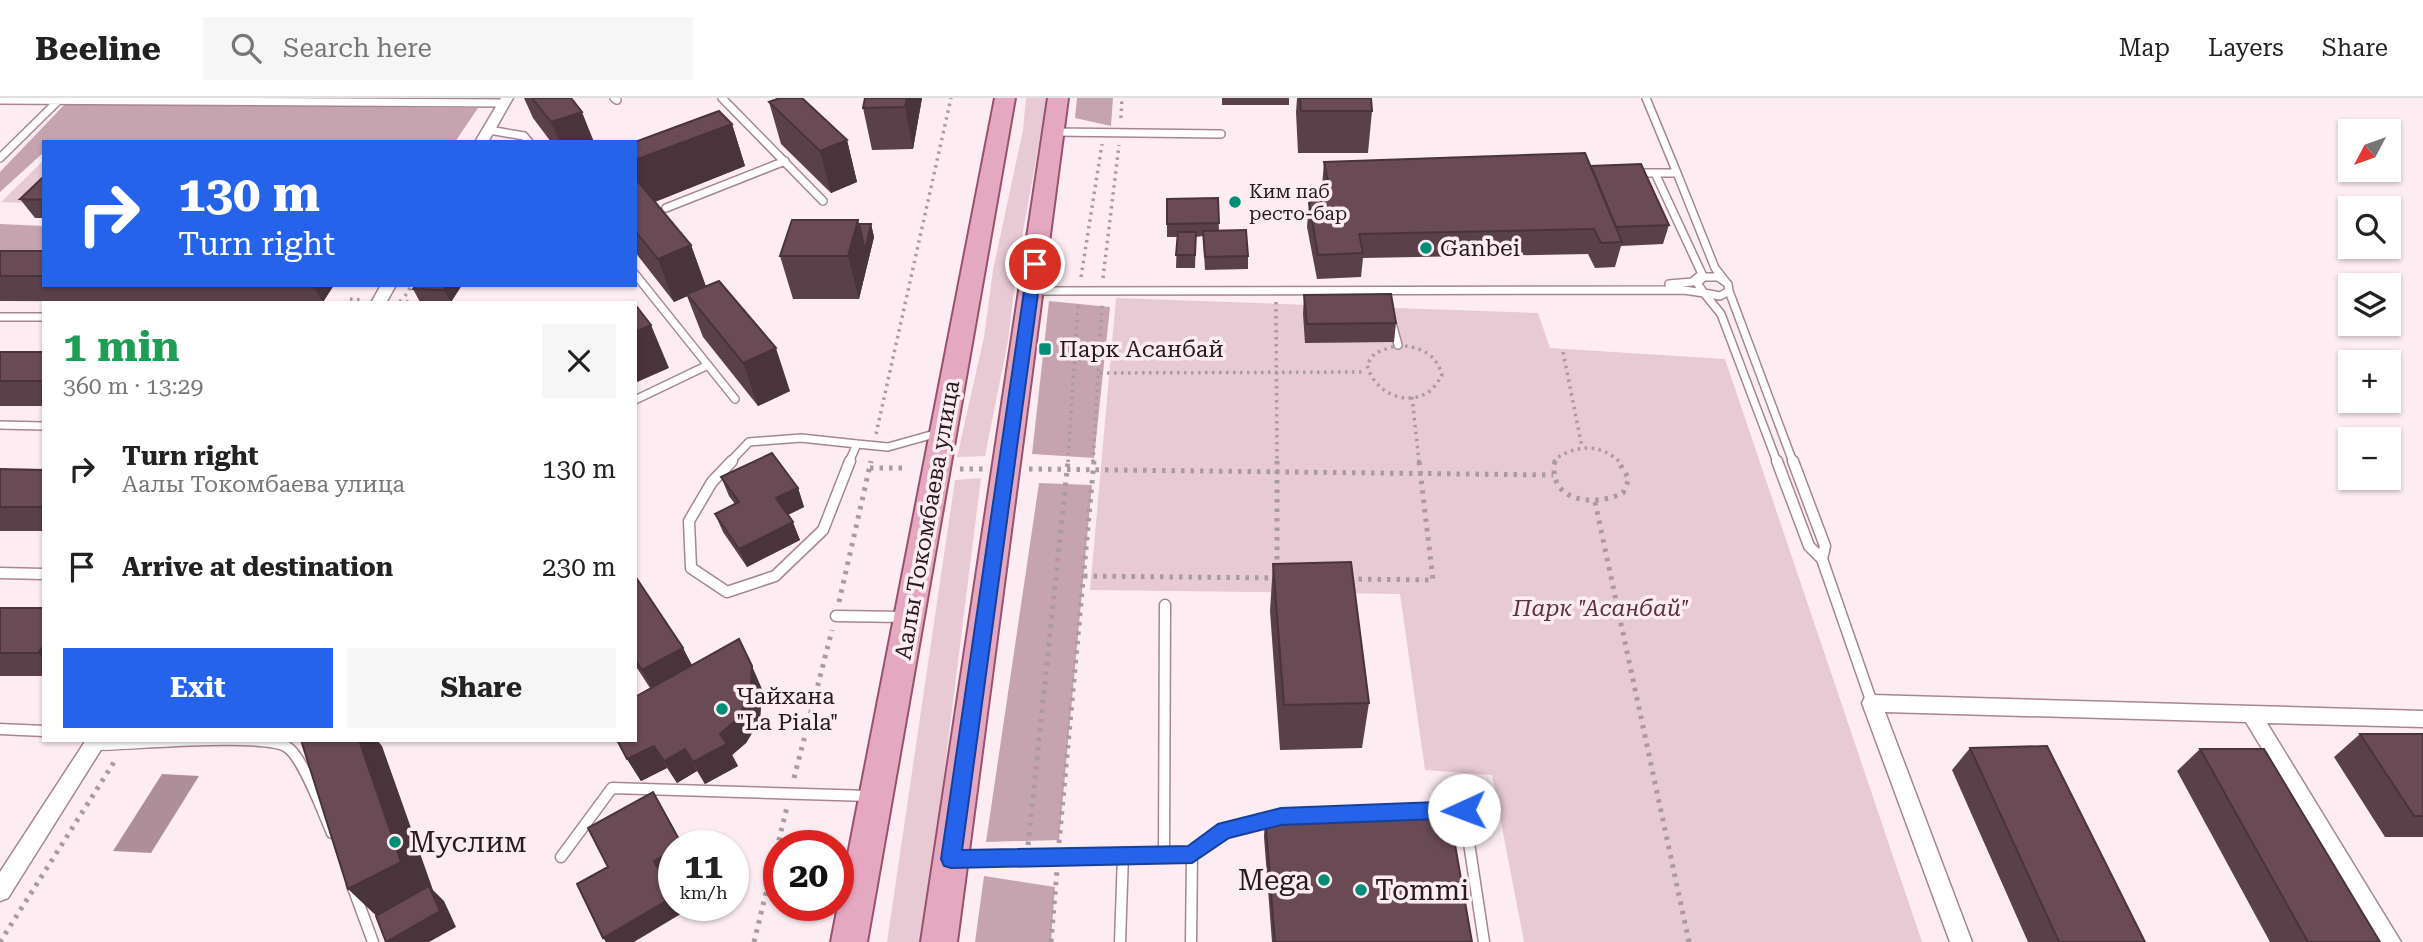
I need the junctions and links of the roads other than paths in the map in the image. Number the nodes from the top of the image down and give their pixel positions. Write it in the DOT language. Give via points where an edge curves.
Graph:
graph roads {
  1 [pos="722,98"];
  2 [pos="1005,98"];
  3 [pos="1058,98"];
  4 [pos="1646,98"];
  5 [pos="60,99"];
  6 [pos="0,100"];
  7 [pos="506,101"];
  8 [pos="489,130"];
  9 [pos="1054,132"];
  10 [pos="1221,134"];
  11 [pos="482,140"];
  12 [pos="527,140"];
  13 [pos="0,158"];
  14 [pos="785,161"];
  15 [pos="1655,173"];
  16 [pos="1677,173"];
  17 [pos="1628,174"];
  18 [pos="823,201"];
  19 [pos="666,208"];
  20 [pos="637,276"];
  21 [pos="1700,278"];
  22 [pos="1728,286"];
  23 [pos="1079,290"];
  24 [pos="1102,290"];
  25 [pos="1031,291"];
  26 [pos="1385,291"];
  27 [pos="1704,293"];
  28 [pos="1388,304"];
  29 [pos="0,317"];
  30 [pos="42,317"];
  31 [pos="1391,318"];
  32 [pos="1398,345"];
  33 [pos="708,365"];
  34 [pos="637,399"];
  35 [pos="736,399"];
  36 [pos="0,425"];
  37 [pos="42,426"];
  38 [pos="943,432"];
  39 [pos="857,443"];
  40 [pos="1822,559"];
  41 [pos="0,573"];
  42 [pos="42,573"];
  43 [pos="1166,605"];
  44 [pos="836,616"];
  45 [pos="909,617"];
  46 [pos="1872,703"];
  47 [pos="2252,715"];
  48 [pos="2423,719"];
  49 [pos="0,729"];
  50 [pos="42,730"];
  51 [pos="203,742"];
  52 [pos="271,742"];
  53 [pos="95,743"];
  54 [pos="876,797"];
  55 [pos="1425,811"];
  56 [pos="1281,817"];
  57 [pos="335,842"];
  58 [pos="1123,855"];
  59 [pos="1164,855"];
  60 [pos="1192,855"];
  61 [pos="561,857"];
  62 [pos="951,859"];
  63 [pos="350,880"];
  64 [pos="0,891"];
  65 [pos="373,942"];
  66 [pos="849,942"];
  67 [pos="939,942"];
  68 [pos="1119,942"];
  69 [pos="1191,942"];
  70 [pos="1484,942"];
  71 [pos="1961,942"];
  72 [pos="2390,942"];
  1 -- 14 [label="lane"];
  2 -- 38 [label="main road, Аалы Токомбаева улица"];
  3 -- 9 [label="main road"];
  4 -- 16 [label="lane"];
  5 -- 6 [label="lane"];
  5 -- 7 [label="lane"];
  5 -- 13 [label="lane"];
  7 -- 8 [label="street"];
  8 -- 11 [label="street"];
  8 -- 12 [label="lane"];
  9 -- 10 [label="lane"];
  9 -- 25 [label="main road"];
  14 -- 18 [label="lane"];
  14 -- 19 [label="lane"];
  15 -- 16 [label="lane"];
  15 -- 17 [label="lane"];
  15 -- 21 [label="lane" via="1700,268"];
  16 -- 22 [label="lane" via="1715,268"];
  20 -- 33 [label="lane"];
  21 -- 22 [label="lane" via="1713,276"];
  21 -- 24 [label="lane" via="1682,284"];
  21 -- 27 [label="lane" via="1697,284"];
  22 -- 27 [label="lane" via="1720,296"];
  22 -- 40 [label="lane" via="1825,546"];
  23 -- 24 [label="lane"];
  23 -- 25 [label="lane"];
  24 -- 26 [label="lane"];
  25 -- 62 [label="main road"];
  26 -- 27 [label="lane"];
  26 -- 28 [label="lane"];
  27 -- 40 [label="lane" via="1721,314 1808,546"];
  29 -- 30 [label="lane"];
  31 -- 32 [label="lane"];
  33 -- 34 [label="lane"];
  33 -- 35 [label="lane"];
  36 -- 37 [label="lane"];
  38 -- 39 [label="lane" via="888,447"];
  38 -- 45 [label="main road, Аалы Токомбаева улица"];
  39 -- 39 [label="lane" via="801,438 749,442 712,482 689,521 691,568 727,592 775,576 823,530"];
  40 -- 46 [label="lane"];
  41 -- 42 [label="lane"];
  43 -- 59 [label="lane"];
  44 -- 45 [label="lane"];
  45 -- 54 [label="main road, Аалы Токомбаева улица"];
  46 -- 47 [label="street"];
  46 -- 71 [label="street"];
  47 -- 48 [label="street"];
  47 -- 72 [label="street"];
  49 -- 50 [label="lane"];
  51 -- 53 [label="lane"];
  52 -- 57 [label="lane" via="288,747 302,765"];
  53 -- 64 [label="street"];
  54 -- 61 [label="lane" via="612,789"];
  54 -- 66 [label="main road, Аалы Токомбаева улица"];
  55 -- 70 [label="lane" via="1464,810"];
  56 -- 60 [label="lane" via="1224,831"];
  58 -- 59 [label="lane"];
  58 -- 62 [label="lane"];
  58 -- 68 [label="lane"];
  59 -- 60 [label="lane"];
  60 -- 69 [label="lane"];
  62 -- 67 [label="main road"];
  63 -- 65 [label="lane"];
}
